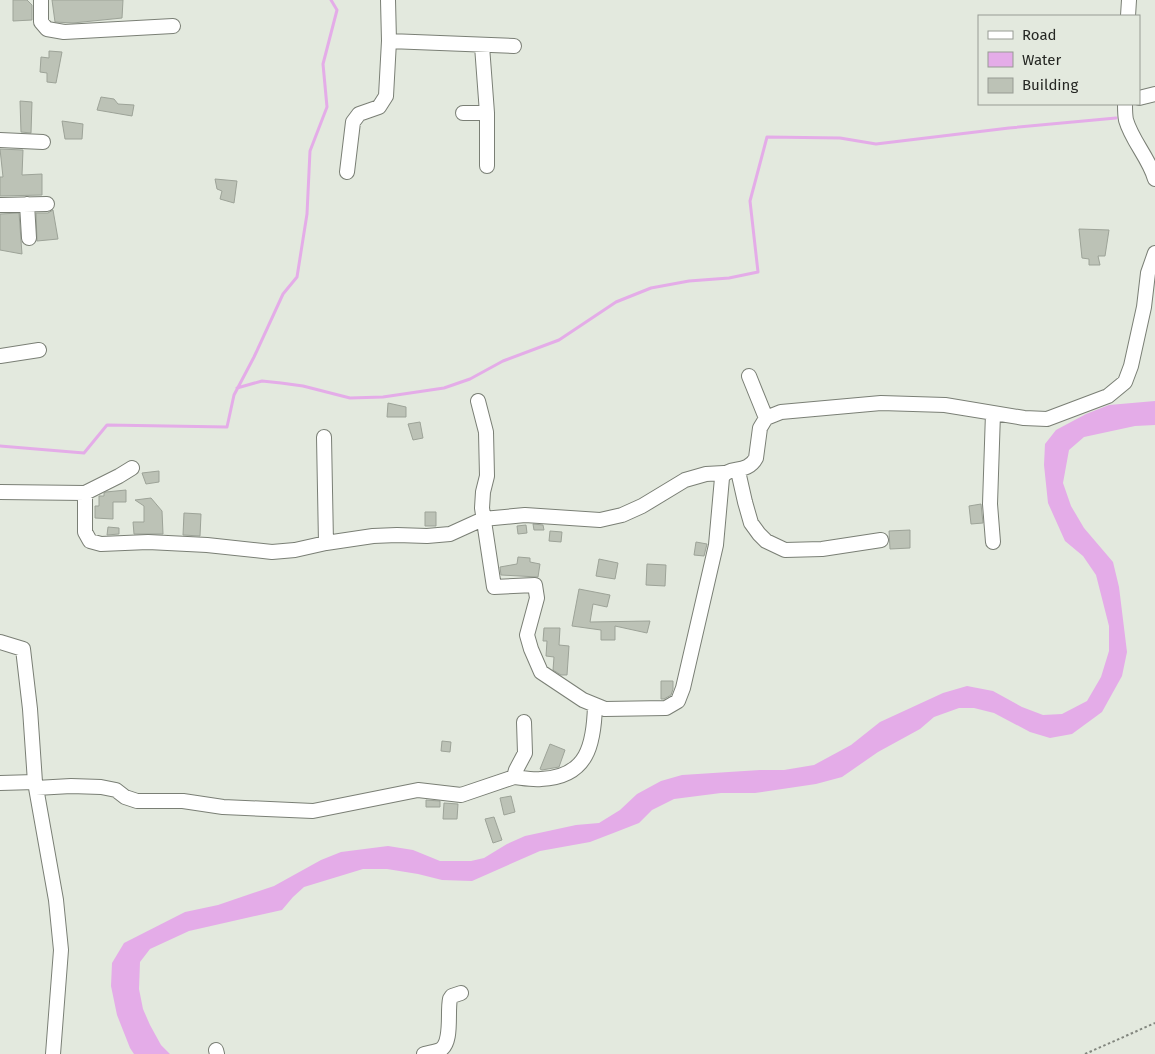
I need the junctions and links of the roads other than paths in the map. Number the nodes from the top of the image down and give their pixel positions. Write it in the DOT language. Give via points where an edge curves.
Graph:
graph roads {
  1 [pos="41,0"];
  2 [pos="388,0"];
  3 [pos="1128,0"];
  4 [pos="1128,15"];
  5 [pos="173,26"];
  6 [pos="389,41"];
  7 [pos="482,46"];
  8 [pos="514,46"];
  9 [pos="1155,94"];
  10 [pos="1140,98"];
  11 [pos="1125,105"];
  12 [pos="463,113"];
  13 [pos="487,113"];
  14 [pos="0,140"];
  15 [pos="43,142"];
  16 [pos="487,166"];
  17 [pos="346,172"];
  18 [pos="1155,179"];
  19 [pos="28,204"];
  20 [pos="47,204"];
  21 [pos="0,205"];
  22 [pos="29,238"];
  23 [pos="1155,253"];
  24 [pos="1150,305"];
  25 [pos="39,350"];
  26 [pos="0,356"];
  27 [pos="749,376"];
  28 [pos="478,401"];
  29 [pos="993,413"];
  30 [pos="766,418"];
  31 [pos="324,437"];
  32 [pos="132,468"];
  33 [pos="731,472"];
  34 [pos="0,492"];
  35 [pos="85,493"];
  36 [pos="483,519"];
  37 [pos="881,540"];
  38 [pos="993,542"];
  39 [pos="326,543"];
  40 [pos="0,642"];
  41 [pos="595,705"];
  42 [pos="524,722"];
  43 [pos="514,777"];
  44 [pos="0,783"];
  45 [pos="36,785"];
  46 [pos="460,993"];
  47 [pos="53,1054"];
  48 [pos="424,1054"];
  1 -- 5 [label="street" via="41,22 47,29 64,32"];
  2 -- 6 [label="street"];
  3 -- 4 [label="street"];
  6 -- 7 [label="street"];
  6 -- 17 [label="street" via="386,96 379,107 359,114 353,122"];
  7 -- 8 [label="street"];
  7 -- 13 [label="street"];
  9 -- 10 [label="street"];
  11 -- 18 [label="street" via="1126,120"];
  12 -- 13 [label="street"];
  13 -- 16 [label="street"];
  14 -- 15 [label="street"];
  19 -- 20 [label="street"];
  19 -- 21 [label="street"];
  19 -- 22 [label="street"];
  23 -- 24 [label="street" via="1148,273"];
  24 -- 29 [label="street" via="1124,382 1108,396 1047,419"];
  25 -- 26 [label="street"];
  27 -- 30 [label="street"];
  28 -- 36 [label="street" via="488,454"];
  29 -- 30 [label="street" via="946,405 881,403 781,412"];
  29 -- 38 [label="street" via="990,504"];
  30 -- 33 [label="street" via="760,428 756,458 749,467"];
  31 -- 39 [label="street"];
  32 -- 35 [label="street"];
  33 -- 36 [label="street" via="685,480 642,506 600,520 525,515"];
  33 -- 37 [label="street" via="751,523 766,541 786,550"];
  33 -- 41 [label="street" via="722,478 712,568 678,701 666,708 649,709 605,709"];
  34 -- 35 [label="street"];
  35 -- 39 [label="street" via="85,532 90,541 101,544 148,542 272,552"];
  36 -- 39 [label="street" via="450,534 373,536"];
  36 -- 41 [label="street" via="494,586 535,585 537,598 527,635 541,672"];
  40 -- 45 [label="street" via="23,649"];
  41 -- 43 [label="street" via="591,744 582,762 568,774 542,779"];
  42 -- 43 [label="street" via="525,753"];
  43 -- 45 [label="street" via="461,795 418,790 313,811 223,807 183,801 136,801 116,790 101,787"];
  44 -- 45 [label="street"];
  45 -- 47 [label="street" via="56,900 61,950"];
  46 -- 48 [label="street" via="450,999 445,1045 440,1050"];
}
